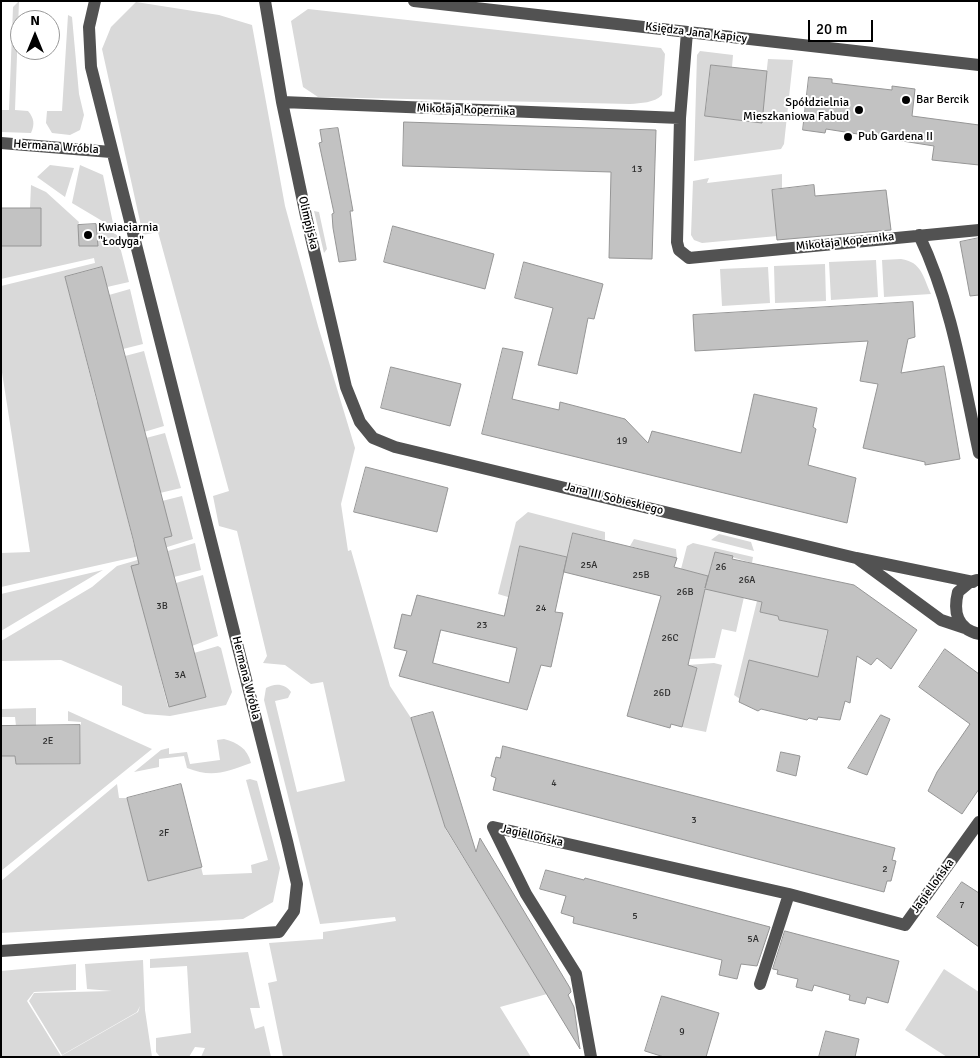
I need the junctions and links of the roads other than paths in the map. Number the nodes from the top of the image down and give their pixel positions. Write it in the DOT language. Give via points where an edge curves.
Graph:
graph roads {
  1 [pos="95,1"];
  2 [pos="265,1"];
  3 [pos="414,1"];
  4 [pos="688,32"];
  5 [pos="979,65"];
  6 [pos="282,102"];
  7 [pos="680,118"];
  8 [pos="1,143"];
  9 [pos="111,152"];
  10 [pos="979,230"];
  11 [pos="919,235"];
  12 [pos="373,438"];
  13 [pos="979,453"];
  14 [pos="856,558"];
  15 [pos="976,581"];
  16 [pos="965,628"];
  17 [pos="979,634"];
  18 [pos="979,822"];
  19 [pos="789,894"];
  20 [pos="1,951"];
  21 [pos="760,984"];
  22 [pos="591,1057"];
  1 -- 9 [label="street, Hermana Wróbla" via="90,28 91,67"];
  2 -- 6 [label="street, Olimpijska"];
  3 -- 4 [label="street, Księdza Jana Kapicy"];
  4 -- 5 [label="street, Księdza Jana Kapicy"];
  4 -- 7 [label="street, Mikołaja Kopernika"];
  6 -- 7 [label="street, Mikołaja Kopernika"];
  6 -- 12 [label="street, Olimpijska" via="346,387 360,422"];
  7 -- 11 [label="street, Mikołaja Kopernika" via="677,242 679,250 689,258"];
  8 -- 9 [label="street, Hermana Wróbla"];
  9 -- 20 [label="street, Hermana Wróbla" via="288,840 297,884 294,911 279,932"];
  10 -- 11 [label="street"];
  11 -- 13 [label="street" via="947,306"];
  12 -- 14 [label="street, Jana III Sobieskiego"];
  14 -- 15 [label="street, Jana III Sobieskiego"];
  14 -- 16 [label="street, Jana III Sobieskiego" via="942,620"];
  15 -- 16 [label="street" via="958,592 955,611"];
  16 -- 17 [label="street, Jana III Sobieskiego"];
  18 -- 19 [label="street, Jagiellońska" via="905,925"];
  19 -- 21 [label="street"];
  19 -- 22 [label="street, Jagiellońska" via="493,827 526,894 576,974"];
}
